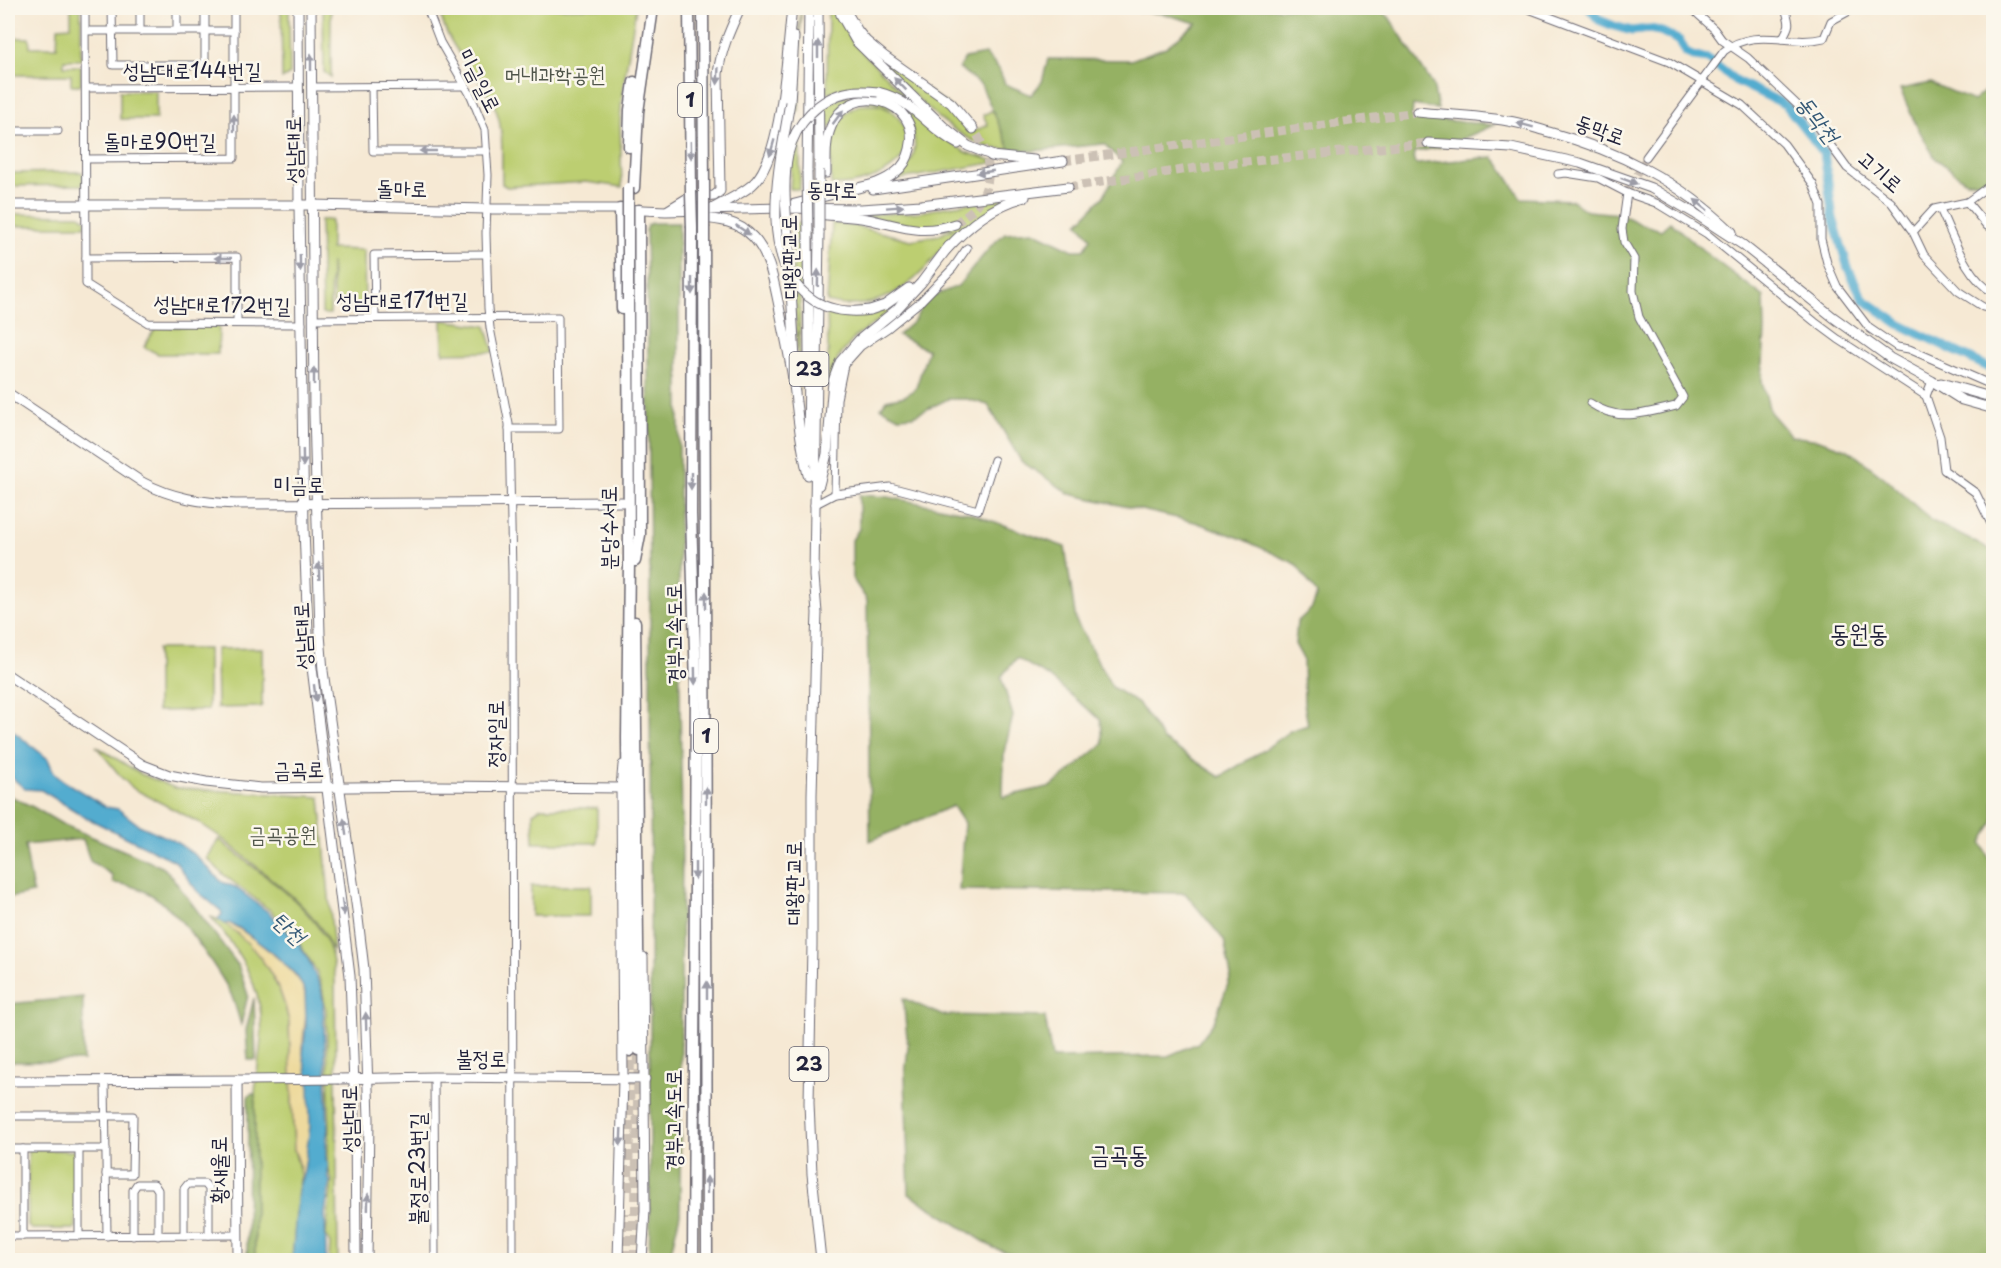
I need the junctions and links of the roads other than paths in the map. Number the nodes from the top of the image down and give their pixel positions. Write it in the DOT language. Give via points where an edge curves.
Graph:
graph roads {
  1 [pos="85,8"];
  2 [pos="112,8"];
  3 [pos="140,8"];
  4 [pos="177,8"];
  5 [pos="205,8"];
  6 [pos="234,8"];
  7 [pos="298,8"];
  8 [pos="311,8"];
  9 [pos="427,8"];
  10 [pos="646,8"];
  11 [pos="653,8"];
  12 [pos="661,8"];
  13 [pos="689,8"];
  14 [pos="703,8"];
  15 [pos="740,8"];
  16 [pos="794,8"];
  17 [pos="808,8"];
  18 [pos="818,8"];
  19 [pos="839,8"];
  20 [pos="844,8"];
  21 [pos="1526,8"];
  22 [pos="1691,8"];
  23 [pos="1785,8"];
  24 [pos="1855,8"];
  25 [pos="86,31"];
  26 [pos="112,31"];
  27 [pos="140,31"];
  28 [pos="177,31"];
  29 [pos="204,31"];
  30 [pos="234,31"];
  31 [pos="1782,39"];
  32 [pos="1732,45"];
  33 [pos="1702,82"];
  34 [pos="641,83"];
  35 [pos="464,86"];
  36 [pos="234,87"];
  37 [pos="298,87"];
  38 [pos="311,87"];
  39 [pos="372,87"];
  40 [pos="86,88"];
  41 [pos="1417,112"];
  42 [pos="974,129"];
  43 [pos="8,131"];
  44 [pos="58,131"];
  45 [pos="1428,143"];
  46 [pos="486,151"];
  47 [pos="996,157"];
  48 [pos="1646,157"];
  49 [pos="86,159"];
  50 [pos="822,171"];
  51 [pos="1558,174"];
  52 [pos="1994,182"];
  53 [pos="631,188"];
  54 [pos="1627,193"];
  55 [pos="1967,202"];
  56 [pos="8,205"];
  57 [pos="299,205"];
  58 [pos="312,205"];
  59 [pos="86,206"];
  60 [pos="779,208"];
  61 [pos="795,208"];
  62 [pos="486,209"];
  63 [pos="620,209"];
  64 [pos="756,209"];
  65 [pos="1940,209"];
  66 [pos="639,210"];
  67 [pos="710,210"];
  68 [pos="666,211"];
  69 [pos="1994,222"];
  70 [pos="955,224"];
  71 [pos="1913,232"];
  72 [pos="1743,245"];
  73 [pos="949,246"];
  74 [pos="967,248"];
  75 [pos="486,254"];
  76 [pos="86,258"];
  77 [pos="1994,293"];
  78 [pos="1994,309"];
  79 [pos="489,317"];
  80 [pos="314,318"];
  81 [pos="375,318"];
  82 [pos="237,323"];
  83 [pos="302,324"];
  84 [pos="1932,381"];
  85 [pos="1994,386"];
  86 [pos="8,393"];
  87 [pos="1926,396"];
  88 [pos="1994,398"];
  89 [pos="796,401"];
  90 [pos="1590,403"];
  91 [pos="1994,409"];
  92 [pos="509,429"];
  93 [pos="994,460"];
  94 [pos="808,474"];
  95 [pos="835,494"];
  96 [pos="512,502"];
  97 [pos="622,502"];
  98 [pos="304,503"];
  99 [pos="317,503"];
  100 [pos="814,504"];
  101 [pos="1994,530"];
  102 [pos="632,561"];
  103 [pos="8,675"];
  104 [pos="632,740"];
  105 [pos="327,787"];
  106 [pos="339,787"];
  107 [pos="512,787"];
  108 [pos="621,788"];
  109 [pos="635,1051"];
  110 [pos="434,1077"];
  111 [pos="512,1077"];
  112 [pos="623,1078"];
  113 [pos="354,1079"];
  114 [pos="367,1079"];
  115 [pos="645,1079"];
  116 [pos="105,1080"];
  117 [pos="237,1080"];
  118 [pos="8,1081"];
  119 [pos="8,1116"];
  120 [pos="105,1116"];
  121 [pos="8,1149"];
  122 [pos="23,1149"];
  123 [pos="79,1149"];
  124 [pos="106,1149"];
  125 [pos="106,1174"];
  126 [pos="209,1235"];
  127 [pos="238,1235"];
  128 [pos="8,1236"];
  129 [pos="23,1236"];
  130 [pos="79,1236"];
  131 [pos="107,1236"];
  132 [pos="134,1236"];
  133 [pos="158,1236"];
  134 [pos="184,1236"];
  135 [pos="238,1260"];
  136 [pos="356,1260"];
  137 [pos="367,1260"];
  138 [pos="435,1260"];
  139 [pos="513,1260"];
  140 [pos="618,1260"];
  141 [pos="642,1260"];
  142 [pos="690,1260"];
  143 [pos="708,1260"];
  144 [pos="821,1260"];
  1 -- 25 [label="street, 돌마로90번길"];
  2 -- 26 [label="street"];
  3 -- 27 [label="street"];
  4 -- 28 [label="street"];
  5 -- 29 [label="street"];
  6 -- 30 [label="street"];
  7 -- 37 [label="main road, 성남대로"];
  38 -- 8 [label="main road, 성남대로, one-way"];
  9 -- 35 [label="street, 미금일로"];
  10 -- 53 [label="highway, 분당수서로" via="630,110"];
  11 -- 34 [label="highway, 분당수서로"];
  12 -- 34 [label="highway"];
  13 -- 142 [label="highway, 경부고속도로 / 1, one-way, bridge" via="691,513 696,686"];
  143 -- 14 [label="highway, 경부고속도로 / 1, one-way, bridge"];
  15 -- 68 [label="main road, one-way" via="727,34 718,74 720,191 714,196 686,200"];
  16 -- 67 [label="main road, one-way" via="780,113 768,160 752,185"];
  16 -- 73 [label="main road, bridge" via="790,102 776,213 785,269 796,286 824,306 848,312 870,310 902,295"];
  17 -- 94 [label="main road, 대왕판교로 / 23, bridge"];
  50 -- 18 [label="main road, one-way"];
  47 -- 19 [label="main road, one-way" via="968,146 927,110 856,41"];
  20 -- 42 [label="main road" via="866,41 951,103"];
  21 -- 33 [label="street" via="1669,62"];
  22 -- 32 [label="street, 고기로"];
  23 -- 31 [label="street" via="1790,21"];
  24 -- 31 [label="street" via="1831,21 1824,38 1809,42"];
  25 -- 26 [label="street"];
  25 -- 40 [label="street, 돌마로90번길"];
  26 -- 27 [label="street"];
  26 -- 29 [label="street" via="113,65 205,65"];
  27 -- 28 [label="street"];
  28 -- 29 [label="street"];
  29 -- 30 [label="street"];
  30 -- 36 [label="street"];
  31 -- 32 [label="street" via="1750,38"];
  32 -- 33 [label="street"];
  32 -- 71 [label="street, 고기로" via="1810,117 1847,168 1891,202"];
  33 -- 48 [label="street"];
  33 -- 85 [label="street" via="1742,105 1784,144 1813,184 1821,205 1821,239 1827,263 1837,286 1869,328 1897,347"];
  34 -- 53 [label="highway, 분당수서로"];
  35 -- 39 [label="street"];
  35 -- 46 [label="street, 미금일로" via="482,120"];
  36 -- 37 [label="street, 성남대로144번길"];
  36 -- 40 [label="street, 성남대로144번길"];
  49 -- 36 [label="street, 돌마로90번길, one-way" via="234,158"];
  37 -- 57 [label="main road, 성남대로"];
  38 -- 39 [label="street"];
  38 -- 58 [label="main road, 성남대로"];
  46 -- 39 [label="street, one-way" via="373,151"];
  40 -- 49 [label="street, 돌마로90번길"];
  72 -- 41 [label="main road, 동막로, one-way" via="1699,203 1628,159 1586,142 1511,122"];
  43 -- 44 [label="street"];
  45 -- 72 [label="main road, 동막로, one-way" via="1511,148 1580,163 1651,188"];
  46 -- 62 [label="street, 미금일로"];
  47 -- 61 [label="main road, 동막로, one-way" via="1063,160 877,188"];
  47 -- 89 [label="main road, bridge" via="953,142 892,95 850,92 831,98 814,110 796,132 787,166"];
  49 -- 59 [label="street, 돌마로90번길"];
  50 -- 60 [label="main road, one-way" via="831,127 846,108 870,99 897,109 905,118 912,143 906,161 897,171 867,186"];
  100 -- 50 [label="main road, 대왕판교로 / 23, one-way, bridge"];
  51 -- 54 [label="street" via="1598,178"];
  52 -- 55 [label="street"];
  53 -- 102 [label="highway, 분당수서로"];
  54 -- 87 [label="street" via="1656,203 1707,234 1815,322"];
  54 -- 90 [label="street" via="1622,229 1634,259 1633,291 1639,317 1683,397 1676,406 1623,416 1603,412"];
  55 -- 65 [label="street"];
  55 -- 69 [label="street" via="1987,226"];
  56 -- 59 [label="main road, 돌마로"];
  57 -- 58 [label="main road, 돌마로"];
  57 -- 59 [label="main road, 돌마로"];
  57 -- 83 [label="main road, 성남대로, one-way"];
  58 -- 62 [label="main road, 돌마로"];
  58 -- 80 [label="main road, 성남대로"];
  59 -- 76 [label="street, 성남대로172번길"];
  60 -- 61 [label="main road, 돌마로"];
  60 -- 64 [label="main road, 돌마로"];
  61 -- 73 [label="main road, 동막로, one-way" via="921,205 1068,187 1015,199 984,214"];
  62 -- 63 [label="main road, 돌마로"];
  62 -- 75 [label="street, 정자일로"];
  63 -- 66 [label="main road, 돌마로"];
  63 -- 97 [label="highway"];
  64 -- 67 [label="main road, 돌마로"];
  64 -- 70 [label="main road" via="867,219 927,231"];
  65 -- 71 [label="street" via="1934,209"];
  65 -- 77 [label="street" via="1965,265"];
  66 -- 68 [label="main road, 돌마로"];
  66 -- 102 [label="highway" via="640,535"];
  67 -- 68 [label="main road, 돌마로"];
  68 -- 89 [label="main road, one-way" via="730,222 759,245 770,267"];
  71 -- 78 [label="street, 고기로" via="1924,255 1958,291 1983,307"];
  72 -- 84 [label="main road, 동막로" via="1833,317 1890,358"];
  73 -- 100 [label="main road" via="921,283 858,340 840,362 831,389 827,454"];
  74 -- 95 [label="street" via="921,301 861,346 844,365 837,399"];
  75 -- 79 [label="street, 정자일로"];
  75 -- 81 [label="street" via="374,255"];
  76 -- 82 [label="street, 성남대로172번길" via="86,284 143,321"];
  82 -- 76 [label="street, one-way" via="237,258"];
  79 -- 81 [label="street, 성남대로171번길"];
  79 -- 92 [label="street, 정자일로"];
  79 -- 92 [label="street, 성남대로171번길" via="558,317 559,429"];
  80 -- 81 [label="street, 성남대로171번길"];
  99 -- 80 [label="main road, 성남대로, one-way"];
  82 -- 83 [label="street, 성남대로172번길"];
  83 -- 98 [label="main road, 성남대로, one-way"];
  84 -- 87 [label="street"];
  84 -- 88 [label="main road, 동막로"];
  84 -- 91 [label="main road, 동막로" via="1962,400"];
  86 -- 98 [label="main road, 미금로" via="157,490 199,502"];
  87 -- 101 [label="street" via="1940,437 1944,470 1976,494"];
  89 -- 94 [label="main road"];
  92 -- 96 [label="street, 정자일로"];
  93 -- 95 [label="street" via="978,510 890,487"];
  94 -- 100 [label="main road, 대왕판교로 / 23"];
  95 -- 100 [label="street"];
  96 -- 97 [label="main road, 미금로"];
  96 -- 99 [label="main road, 미금로"];
  96 -- 107 [label="street, 정자일로"];
  97 -- 102 [label="highway" via="623,534"];
  98 -- 99 [label="main road, 미금로"];
  98 -- 105 [label="main road, 성남대로, one-way" via="308,635"];
  106 -- 99 [label="main road, 성남대로, one-way" via="322,671"];
  100 -- 144 [label="main road, 대왕판교로 / 23" via="816,640 809,1103"];
  102 -- 104 [label="highway, 분당수서로"];
  103 -- 105 [label="main road, 금곡로" via="143,765 169,775 261,788"];
  104 -- 108 [label="main road"];
  104 -- 109 [label="highway, 분당수서로"];
  104 -- 115 [label="main road" via="641,771"];
  105 -- 106 [label="main road, 금곡로"];
  105 -- 113 [label="main road, 성남대로, one-way" via="350,976"];
  106 -- 107 [label="main road, 금곡로"];
  114 -- 106 [label="main road, 성남대로, one-way" via="364,969"];
  107 -- 108 [label="main road, 금곡로"];
  107 -- 111 [label="street, 정자일로"];
  108 -- 112 [label="main road"];
  110 -- 111 [label="main road, 불정로"];
  110 -- 114 [label="main road, 불정로"];
  110 -- 138 [label="street, 불정로23번길"];
  111 -- 112 [label="main road, 불정로"];
  111 -- 139 [label="street, 정자일로"];
  112 -- 115 [label="main road, 불정로"];
  112 -- 140 [label="main road, one-way"];
  113 -- 114 [label="main road, 불정로"];
  113 -- 117 [label="main road, 불정로, bridge"];
  113 -- 136 [label="main road, 성남대로"];
  137 -- 114 [label="main road, 성남대로, one-way"];
  115 -- 141 [label="main road"];
  116 -- 117 [label="main road"];
  116 -- 118 [label="main road"];
  116 -- 120 [label="street"];
  117 -- 127 [label="main road, 황새울로"];
  119 -- 120 [label="street"];
  120 -- 124 [label="street"];
  120 -- 125 [label="street" via="133,1116 132,1174"];
  121 -- 122 [label="street"];
  122 -- 123 [label="street"];
  122 -- 129 [label="street"];
  123 -- 124 [label="street"];
  123 -- 130 [label="street"];
  124 -- 125 [label="street"];
  125 -- 131 [label="street"];
  126 -- 127 [label="street"];
  126 -- 134 [label="street"];
  126 -- 134 [label="street" via="209,1189 205,1184 188,1184 184,1189"];
  127 -- 135 [label="main road, 황새울로"];
  128 -- 129 [label="street"];
  129 -- 130 [label="street"];
  130 -- 131 [label="street"];
  131 -- 132 [label="street"];
  132 -- 133 [label="street"];
  132 -- 133 [label="street" via="133,1190 137,1184 154,1184 158,1190"];
  133 -- 134 [label="street"];
}
